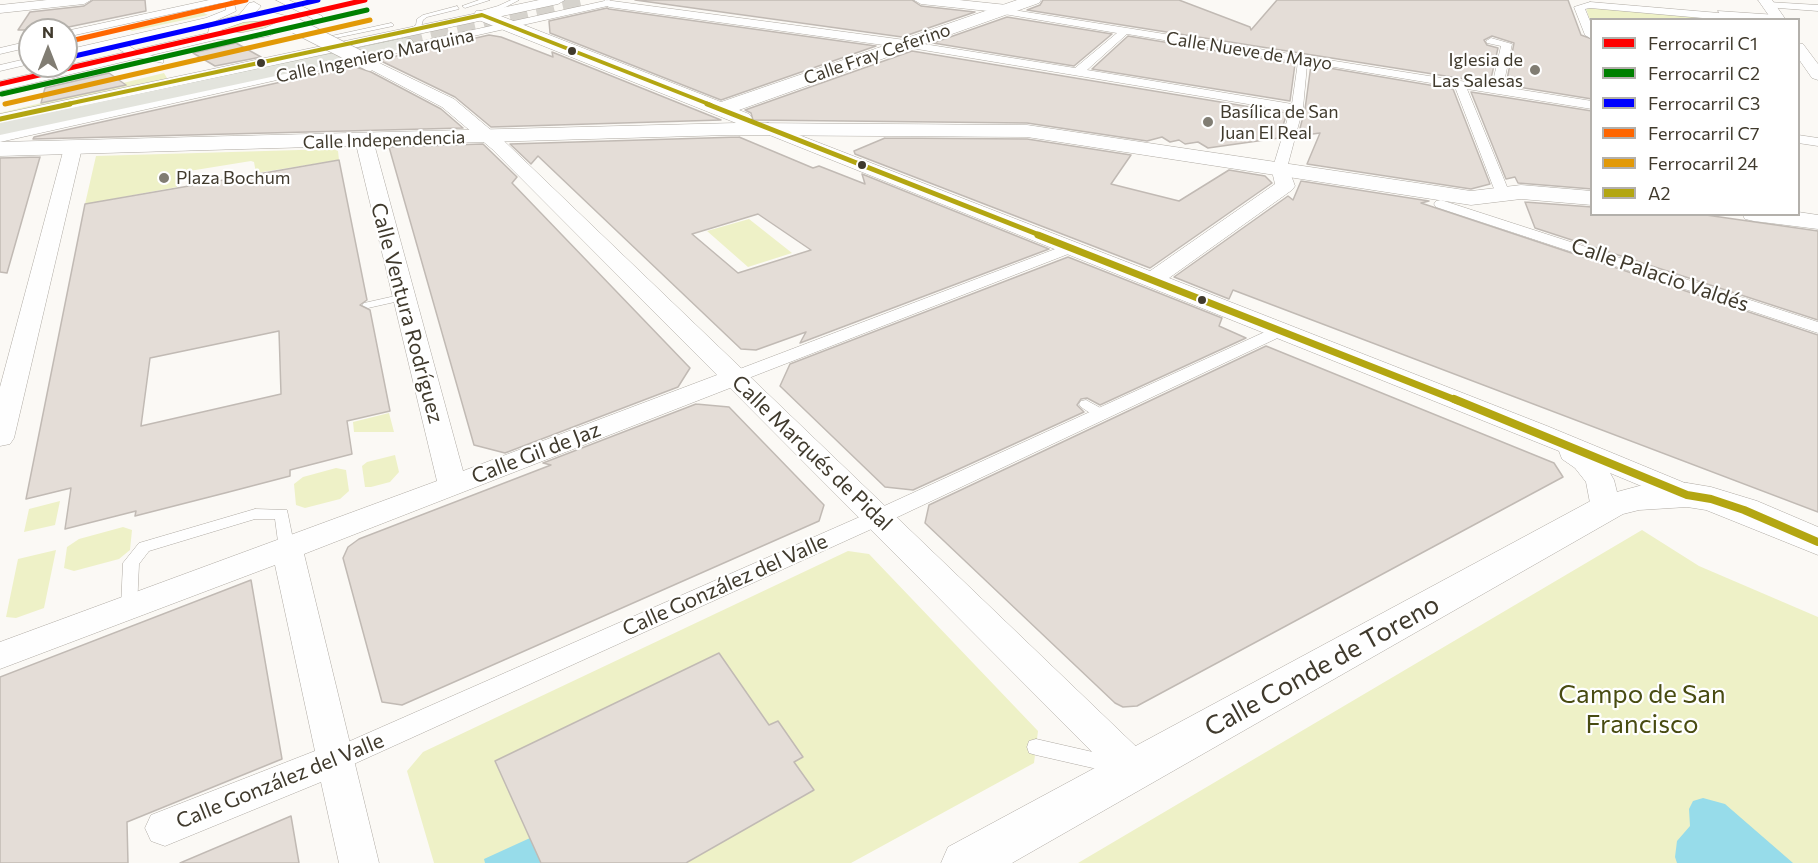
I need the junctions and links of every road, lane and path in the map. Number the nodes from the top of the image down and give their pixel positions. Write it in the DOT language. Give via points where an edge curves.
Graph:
graph roads {
  1 [pos="84,0"];
  2 [pos="222,0"];
  3 [pos="281,0"];
  4 [pos="558,0"];
  5 [pos="921,0"];
  6 [pos="1033,0"];
  7 [pos="614,1"];
  8 [pos="1767,2"];
  9 [pos="248,3"];
  10 [pos="516,4"];
  11 [pos="1818,8"];
  12 [pos="0,9"];
  13 [pos="474,10"];
  14 [pos="1004,10"];
  15 [pos="1720,12"];
  16 [pos="244,18"];
  17 [pos="1761,18"];
  18 [pos="1766,18"];
  19 [pos="1774,18"];
  20 [pos="536,20"];
  21 [pos="318,23"];
  22 [pos="391,25"];
  23 [pos="282,26"];
  24 [pos="504,28"];
  25 [pos="78,31"];
  26 [pos="412,31"];
  27 [pos="1125,31"];
  28 [pos="219,35"];
  29 [pos="1590,35"];
  30 [pos="326,38"];
  31 [pos="1491,41"];
  32 [pos="115,42"];
  33 [pos="906,44"];
  34 [pos="18,47"];
  35 [pos="78,50"];
  36 [pos="0,52"];
  37 [pos="1800,52"];
  38 [pos="135,54"];
  39 [pos="369,57"];
  40 [pos="1307,60"];
  41 [pos="159,61"];
  42 [pos="18,64"];
  43 [pos="0,68"];
  44 [pos="1078,72"];
  45 [pos="1815,82"];
  46 [pos="1460,85"];
  47 [pos="0,86"];
  48 [pos="1501,91"];
  49 [pos="1590,105"];
  50 [pos="1298,108"];
  51 [pos="727,117"];
  52 [pos="0,119"];
  53 [pos="768,128"];
  54 [pos="0,129"];
  55 [pos="489,136"];
  56 [pos="0,138"];
  57 [pos="1800,139"];
  58 [pos="364,140"];
  59 [pos="1818,142"];
  60 [pos="73,148"];
  61 [pos="0,149"];
  62 [pos="1281,168"];
  63 [pos="1500,198"];
  64 [pos="1590,198"];
  65 [pos="1442,199"];
  66 [pos="1770,216"];
  67 [pos="1818,222"];
  68 [pos="1524,230"];
  69 [pos="1071,248"];
  70 [pos="1152,280"];
  71 [pos="404,297"];
  72 [pos="368,304"];
  73 [pos="1818,328"];
  74 [pos="1280,330"];
  75 [pos="735,377"];
  76 [pos="9,378"];
  77 [pos="1537,432"];
  78 [pos="0,438"];
  79 [pos="452,485"];
  80 [pos="1686,495"];
  81 [pos="1606,508"];
  82 [pos="879,517"];
  83 [pos="1818,542"];
  84 [pos="287,549"];
  85 [pos="129,607"];
  86 [pos="0,656"];
  87 [pos="1036,747"];
  88 [pos="335,760"];
  89 [pos="1135,770"];
  90 [pos="165,828"];
  91 [pos="359,863"];
  92 [pos="966,863"];
  1 -- 12 [label="street"];
  2 -- 25 [label="street"];
  2 -- 32 [label="street" via="230,3 231,11 209,20"];
  3 -- 21 [label="street"];
  4 -- 10 [label="street"];
  5 -- 14 [label="street"];
  6 -- 14 [label="street, Calle Fray Ceferino"];
  7 -- 20 [label="street, Calle Ingeniero Marquina"];
  7 -- 33 [label="street"];
  8 -- 11 [label="street"];
  8 -- 19 [label="street"];
  9 -- 16 [label="street"];
  9 -- 23 [label="street, Calle Marqués de Pidal"];
  10 -- 13 [label="street"];
  10 -- 20 [label="street"];
  13 -- 24 [label="street"];
  13 -- 26 [label="street"];
  13 -- 26 [label="lane" via="431,14"];
  14 -- 27 [label="street, Calle Nueve de Mayo"];
  14 -- 33 [label="street, Calle Fray Ceferino"];
  15 -- 18 [label="lane"];
  16 -- 23 [label="street"];
  16 -- 28 [label="street" via="215,28"];
  17 -- 29 [label="street" via="1579,7"];
  20 -- 24 [label="street, Calle Ingeniero Marquina"];
  21 -- 23 [label="street, Calle Marqués de Pidal, bridge"];
  21 -- 39 [label="street, Calle Marqués de Pidal, bridge"];
  22 -- 26 [label="street"];
  22 -- 30 [label="lane"];
  23 -- 28 [label="street" via="241,37"];
  24 -- 51 [label="street"];
  24 -- 56 [label="street, Calle Ingeniero Marquina"];
  26 -- 39 [label="highway"];
  26 -- 52 [label="street"];
  27 -- 40 [label="street, Calle Nueve de Mayo"];
  27 -- 44 [label="street"];
  28 -- 38 [label="street"];
  31 -- 48 [label="street" via="1507,44"];
  32 -- 35 [label="street"];
  32 -- 38 [label="street"];
  33 -- 44 [label="street"];
  33 -- 51 [label="street, Calle Fray Ceferino"];
  34 -- 36 [label="street"];
  37 -- 45 [label="street"];
  38 -- 41 [label="street"];
  38 -- 47 [label="street"];
  39 -- 54 [label="highway" via="333,58"];
  39 -- 55 [label="street, Calle Marqués de Pidal" via="448,103"];
  40 -- 46 [label="street, Calle Nueve de Mayo"];
  40 -- 50 [label="street" via="1302,64"];
  42 -- 43 [label="street"];
  44 -- 50 [label="street"];
  46 -- 48 [label="street, Calle Nueve de Mayo"];
  46 -- 63 [label="street"];
  48 -- 49 [label="street, Calle Nueve de Mayo"];
  50 -- 62 [label="street"];
  51 -- 53 [label="street, Calle Independencia"];
  51 -- 55 [label="street, Calle Independencia"];
  53 -- 65 [label="street, Calle Independencia" via="1027,131"];
  53 -- 69 [label="street"];
  55 -- 58 [label="street, Calle Independencia"];
  55 -- 75 [label="street, Calle Marqués de Pidal"];
  57 -- 59 [label="street"];
  58 -- 60 [label="street, Calle Independencia"];
  58 -- 71 [label="street, Calle Ventura Rodríguez"];
  60 -- 61 [label="street, Calle Independencia"];
  60 -- 76 [label="street"];
  62 -- 70 [label="street" via="1285,186"];
  63 -- 64 [label="street, Calle Independencia" via="1521,192"];
  63 -- 65 [label="street, Calle Independencia"];
  63 -- 68 [label="street"];
  65 -- 68 [label="street, Calle Palacio Valdés"];
  66 -- 67 [label="street"];
  68 -- 73 [label="street, Calle Palacio Valdés"];
  69 -- 70 [label="street"];
  69 -- 75 [label="street, Calle Gil de Jaz"];
  70 -- 74 [label="street"];
  71 -- 72 [label="lane"];
  71 -- 79 [label="street, Calle Ventura Rodríguez"];
  74 -- 77 [label="street"];
  74 -- 82 [label="street, Calle González del Valle" via="1093,409"];
  75 -- 79 [label="street, Calle Gil de Jaz"];
  75 -- 82 [label="street, Calle Marqués de Pidal"];
  76 -- 78 [label="street"];
  77 -- 80 [label="street"];
  77 -- 81 [label="street" via="1585,462 1600,480"];
  79 -- 84 [label="street, Calle Gil de Jaz"];
  80 -- 81 [label="street, Calle Conde de Toreno" via="1639,498"];
  80 -- 83 [label="street, Calle Conde de Toreno" via="1744,510"];
  81 -- 89 [label="street, Calle Conde de Toreno"];
  82 -- 88 [label="street, Calle González del Valle"];
  82 -- 89 [label="street, Calle Marqués de Pidal"];
  84 -- 85 [label="street, Calle Gil de Jaz"];
  84 -- 85 [label="lane" via="282,514 255,514 144,547 131,563"];
  84 -- 88 [label="street"];
  85 -- 86 [label="street, Calle Gil de Jaz"];
  87 -- 89 [label="lane"];
  88 -- 90 [label="street, Calle González del Valle"];
  88 -- 91 [label="street"];
  89 -- 92 [label="street, Calle Conde de Toreno"];
}
